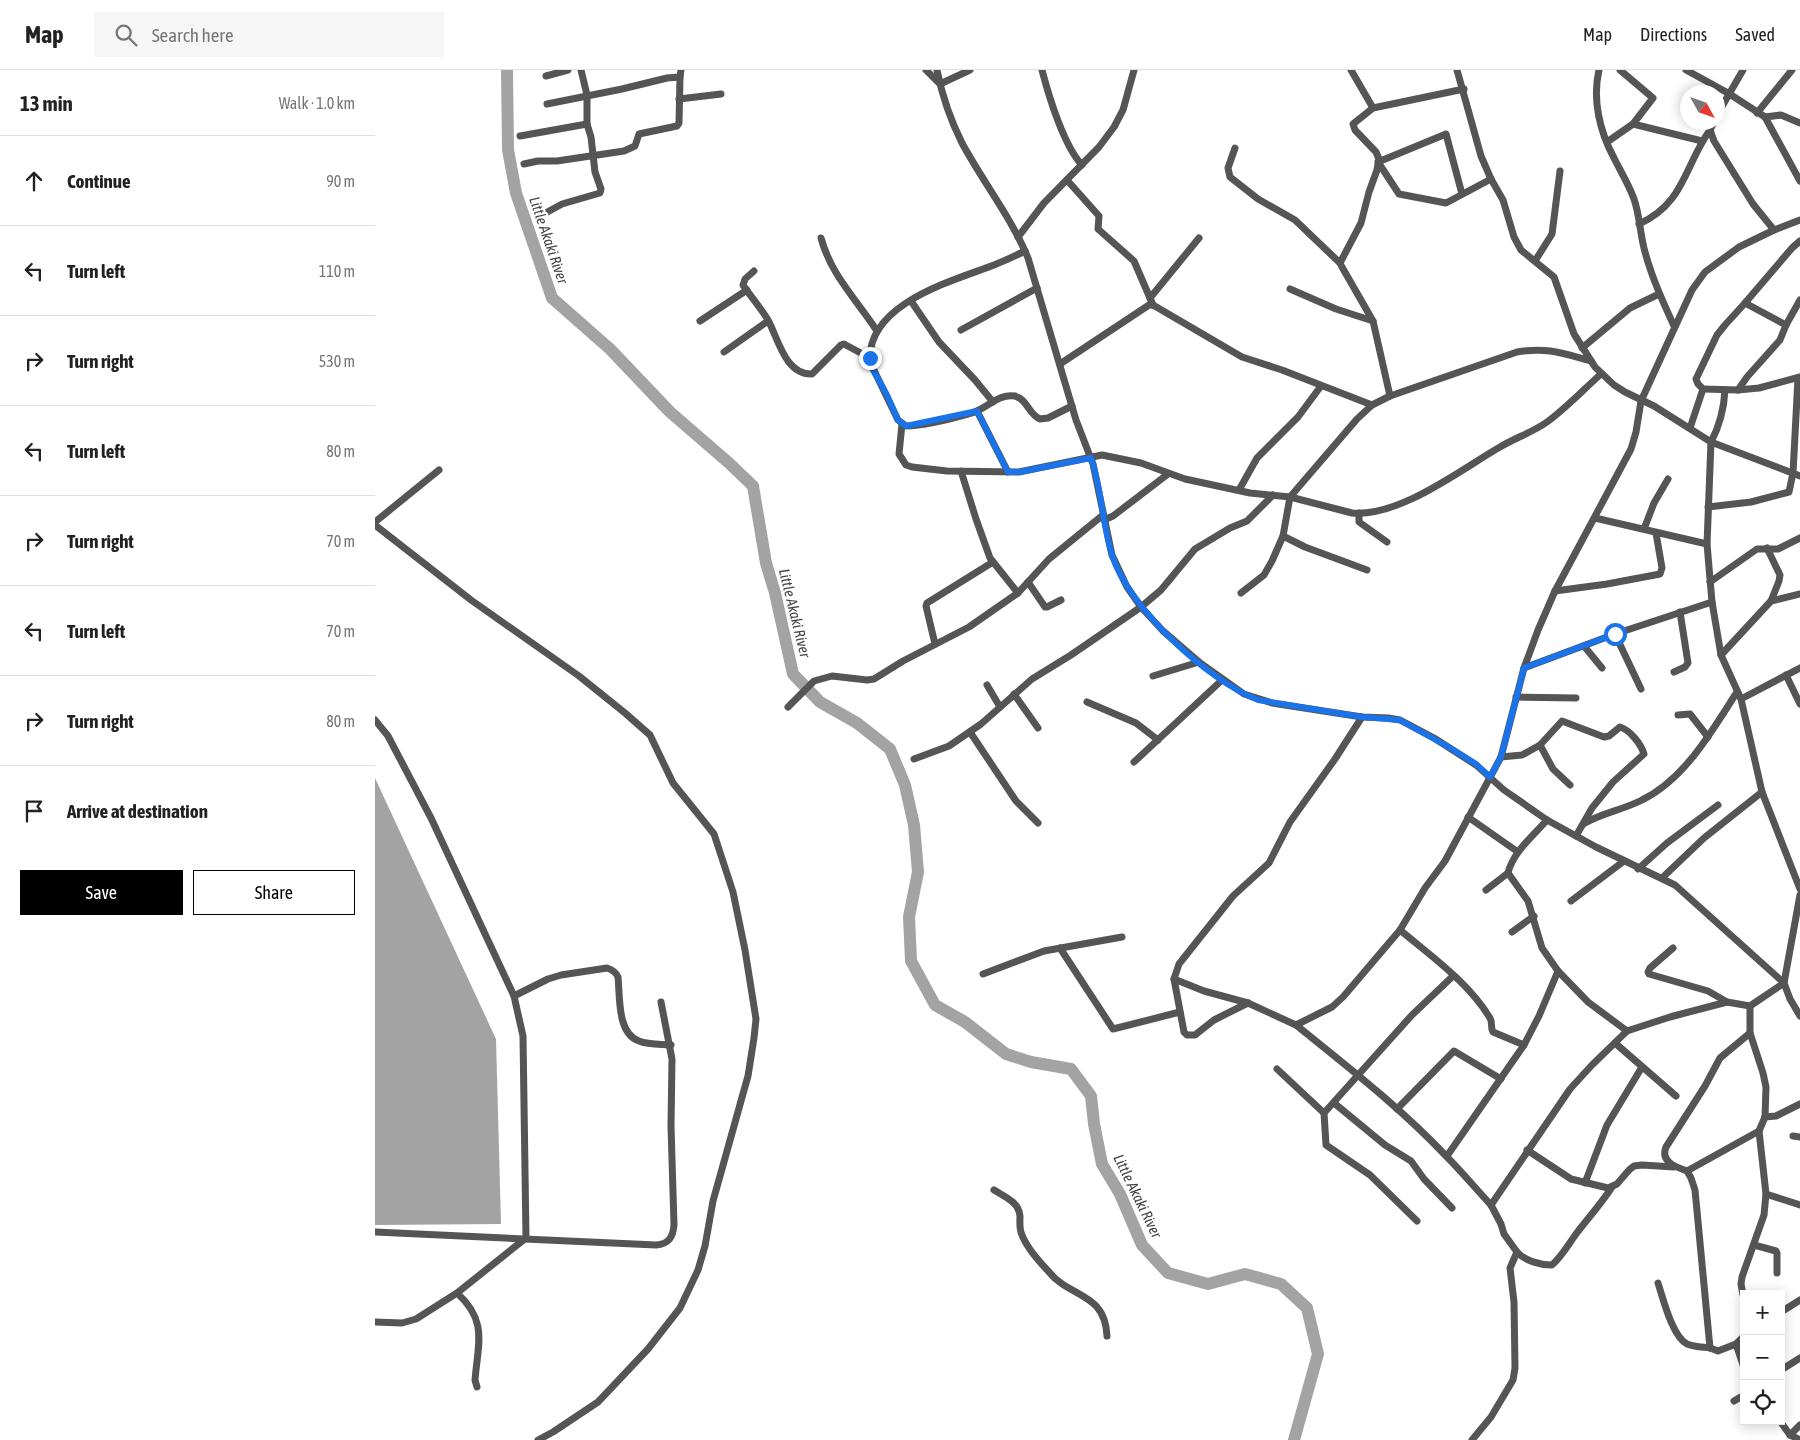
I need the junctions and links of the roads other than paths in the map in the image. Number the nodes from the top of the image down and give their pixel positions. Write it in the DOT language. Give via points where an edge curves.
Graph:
graph roads {
  1 [pos="568,70"];
  2 [pos="581,70"];
  3 [pos="926,70"];
  4 [pos="937,70"];
  5 [pos="970,70"];
  6 [pos="1042,70"];
  7 [pos="1134,70"];
  8 [pos="1351,70"];
  9 [pos="1457,70"];
  10 [pos="1599,70"];
  11 [pos="1621,70"];
  12 [pos="1686,70"];
  13 [pos="1743,70"];
  14 [pos="1792,70"];
  15 [pos="680,74"];
  16 [pos="546,76"];
  17 [pos="940,84"];
  18 [pos="1463,89"];
  19 [pos="1728,93"];
  20 [pos="721,94"];
  21 [pos="587,95"];
  22 [pos="679,99"];
  23 [pos="1725,99"];
  24 [pos="547,104"];
  25 [pos="1373,108"];
  26 [pos="1757,112"];
  27 [pos="1765,116"];
  28 [pos="1800,123"];
  29 [pos="587,124"];
  30 [pos="1633,124"];
  31 [pos="1710,130"];
  32 [pos="520,136"];
  33 [pos="1702,141"];
  34 [pos="1607,142"];
  35 [pos="1235,148"];
  36 [pos="593,155"];
  37 [pos="1378,162"];
  38 [pos="524,164"];
  39 [pos="1082,165"];
  40 [pos="1560,171"];
  41 [pos="1491,179"];
  42 [pos="1067,180"];
  43 [pos="1800,181"];
  44 [pos="1462,194"];
  45 [pos="542,215"];
  46 [pos="1800,220"];
  47 [pos="1639,224"];
  48 [pos="1774,230"];
  49 [pos="1018,237"];
  50 [pos="821,238"];
  51 [pos="1199,238"];
  52 [pos="1800,240"];
  53 [pos="1025,251"];
  54 [pos="1535,261"];
  55 [pos="1340,262"];
  56 [pos="755,271"];
  57 [pos="1037,288"];
  58 [pos="747,290"];
  59 [pos="1290,290"];
  60 [pos="1659,294"];
  61 [pos="1800,300"];
  62 [pos="911,301"];
  63 [pos="1152,301"];
  64 [pos="1745,304"];
  65 [pos="700,321"];
  66 [pos="768,321"];
  67 [pos="1373,321"];
  68 [pos="1786,325"];
  69 [pos="1675,326"];
  70 [pos="961,330"];
  71 [pos="877,331"];
  72 [pos="1582,348"];
  73 [pos="724,352"];
  74 [pos="870,358"];
  75 [pos="1591,360"];
  76 [pos="1060,364"];
  77 [pos="1601,374"];
  78 [pos="1799,378"];
  79 [pos="1321,386"];
  80 [pos="1703,389"];
  81 [pos="1725,390"];
  82 [pos="1738,390"];
  83 [pos="1389,396"];
  84 [pos="1641,401"];
  85 [pos="993,402"];
  86 [pos="1372,405"];
  87 [pos="1072,406"];
  88 [pos="977,411"];
  89 [pos="902,424"];
  90 [pos="1690,428"];
  91 [pos="1711,442"];
  92 [pos="1091,458"];
  93 [pos="439,470"];
  94 [pos="961,471"];
  95 [pos="1008,472"];
  96 [pos="1168,474"];
  97 [pos="1797,475"];
  98 [pos="1668,479"];
  99 [pos="1239,490"];
  100 [pos="1273,495"];
  101 [pos="1290,497"];
  102 [pos="1708,507"];
  103 [pos="1359,514"];
  104 [pos="1104,518"];
  105 [pos="1595,518"];
  106 [pos="375,523"];
  107 [pos="1644,529"];
  108 [pos="1656,533"];
  109 [pos="1283,536"];
  110 [pos="1800,538"];
  111 [pos="1387,542"];
  112 [pos="1707,544"];
  113 [pos="1767,548"];
  114 [pos="993,562"];
  115 [pos="1367,570"];
  116 [pos="1028,582"];
  117 [pos="1710,582"];
  118 [pos="1555,591"];
  119 [pos="1018,593"];
  120 [pos="1241,593"];
  121 [pos="1800,594"];
  122 [pos="1061,600"];
  123 [pos="1771,601"];
  124 [pos="1712,602"];
  125 [pos="1141,607"];
  126 [pos="1680,612"];
  127 [pos="1615,634"];
  128 [pos="935,644"];
  129 [pos="1585,646"];
  130 [pos="1721,655"];
  131 [pos="1199,662"];
  132 [pos="1524,668"];
  133 [pos="1602,668"];
  134 [pos="1800,668"];
  135 [pos="1673,672"];
  136 [pos="1786,675"];
  137 [pos="1153,676"];
  138 [pos="1222,680"];
  139 [pos="987,684"];
  140 [pos="1641,689"];
  141 [pos="1737,692"];
  142 [pos="1014,694"];
  143 [pos="1516,697"];
  144 [pos="1576,698"];
  145 [pos="1741,699"];
  146 [pos="1087,702"];
  147 [pos="1800,704"];
  148 [pos="790,705"];
  149 [pos="1000,707"];
  150 [pos="1678,715"];
  151 [pos="1362,717"];
  152 [pos="375,720"];
  153 [pos="1038,728"];
  154 [pos="970,732"];
  155 [pos="1708,736"];
  156 [pos="1158,740"];
  157 [pos="1540,745"];
  158 [pos="1501,757"];
  159 [pos="914,759"];
  160 [pos="1134,762"];
  161 [pos="1490,777"];
  162 [pos="1570,785"];
  163 [pos="1762,792"];
  164 [pos="1718,805"];
  165 [pos="1468,817"];
  166 [pos="1547,820"];
  167 [pos="1038,823"];
  168 [pos="1585,823"];
  169 [pos="1576,836"];
  170 [pos="1518,852"];
  171 [pos="1624,862"];
  172 [pos="1639,869"];
  173 [pos="1508,873"];
  174 [pos="1662,878"];
  175 [pos="1800,889"];
  176 [pos="1486,890"];
  177 [pos="1800,895"];
  178 [pos="1571,901"];
  179 [pos="1534,916"];
  180 [pos="1400,930"];
  181 [pos="1512,932"];
  182 [pos="1122,937"];
  183 [pos="1059,948"];
  184 [pos="1673,948"];
  185 [pos="1558,971"];
  186 [pos="983,974"];
  187 [pos="1453,976"];
  188 [pos="1174,979"];
  189 [pos="1784,983"];
  190 [pos="514,996"];
  191 [pos="661,1002"];
  192 [pos="1727,1002"];
  193 [pos="1248,1003"];
  194 [pos="1750,1006"];
  195 [pos="1180,1012"];
  196 [pos="1800,1016"];
  197 [pos="1296,1025"];
  198 [pos="1627,1031"];
  199 [pos="1750,1033"];
  200 [pos="1615,1043"];
  201 [pos="671,1045"];
  202 [pos="1524,1045"];
  203 [pos="1642,1067"];
  204 [pos="1277,1069"];
  205 [pos="1358,1075"];
  206 [pos="1501,1079"];
  207 [pos="1676,1096"];
  208 [pos="1334,1103"];
  209 [pos="1800,1104"];
  210 [pos="1397,1109"];
  211 [pos="1323,1113"];
  212 [pos="1765,1117"];
  213 [pos="1759,1131"];
  214 [pos="1527,1150"];
  215 [pos="1447,1156"];
  216 [pos="1673,1168"];
  217 [pos="1687,1171"];
  218 [pos="1585,1183"];
  219 [pos="1612,1187"];
  220 [pos="994,1190"];
  221 [pos="1766,1194"];
  222 [pos="1491,1205"];
  223 [pos="1800,1205"];
  224 [pos="1452,1208"];
  225 [pos="1417,1221"];
  226 [pos="375,1232"];
  227 [pos="526,1238"];
  228 [pos="1754,1245"];
  229 [pos="1517,1252"];
  230 [pos="1777,1272"];
  231 [pos="1658,1283"];
  232 [pos="1742,1290"];
  233 [pos="457,1293"];
  234 [pos="1800,1300"];
  235 [pos="1785,1309"];
  236 [pos="375,1322"];
  237 [pos="1107,1336"];
  238 [pos="1740,1340"];
  239 [pos="1736,1344"];
  240 [pos="1710,1348"];
  241 [pos="1740,1356"];
  242 [pos="1800,1358"];
  243 [pos="1785,1367"];
  244 [pos="477,1387"];
  245 [pos="1740,1397"];
  246 [pos="1734,1401"];
  247 [pos="1783,1425"];
  248 [pos="1800,1425"];
  249 [pos="1790,1435"];
  250 [pos="538,1440"];
  251 [pos="1471,1440"];
  252 [pos="1800,1440"];
  1 -- 16 [label="street"];
  2 -- 21 [label="street"];
  3 -- 17 [label="street"];
  4 -- 17 [label="street"];
  5 -- 17 [label="street"];
  6 -- 39 [label="street" via="1065,136 1073,155"];
  7 -- 39 [label="street" via="1118,120"];
  8 -- 25 [label="street"];
  9 -- 18 [label="street"];
  10 -- 34 [label="street" via="1596,101"];
  11 -- 30 [label="street" via="1653,98"];
  12 -- 19 [label="street"];
  13 -- 19 [label="street"];
  14 -- 26 [label="street"];
  15 -- 21 [label="street"];
  15 -- 22 [label="street"];
  17 -- 49 [label="street" via="963,144"];
  18 -- 25 [label="street"];
  18 -- 41 [label="street" via="1481,156"];
  19 -- 23 [label="street"];
  19 -- 26 [label="street"];
  20 -- 22 [label="street"];
  21 -- 24 [label="street"];
  21 -- 29 [label="street"];
  22 -- 36 [label="street" via="677,126 639,134 634,147"];
  25 -- 37 [label="street" via="1352,127 1377,152"];
  26 -- 27 [label="street"];
  27 -- 28 [label="street" via="1781,115"];
  27 -- 43 [label="street"];
  29 -- 32 [label="street"];
  29 -- 36 [label="street"];
  30 -- 33 [label="street"];
  30 -- 34 [label="street"];
  31 -- 33 [label="street"];
  31 -- 48 [label="street" via="1753,204"];
  33 -- 47 [label="street" via="1677,192 1658,214"];
  34 -- 47 [label="street" via="1632,195"];
  35 -- 55 [label="street" via="1228,168 1230,177 1295,220"];
  36 -- 38 [label="street"];
  36 -- 45 [label="street" via="600,193 563,204"];
  37 -- 44 [label="street" via="1399,194 1447,203"];
  37 -- 44 [label="street" via="1446,134"];
  37 -- 55 [label="street" via="1361,223"];
  39 -- 42 [label="street"];
  40 -- 54 [label="street" via="1552,234"];
  41 -- 44 [label="street"];
  41 -- 54 [label="street" via="1503,200 1518,246"];
  42 -- 49 [label="street"];
  42 -- 63 [label="street" via="1099,216 1098,230 1134,261"];
  46 -- 48 [label="street"];
  47 -- 60 [label="street"];
  48 -- 69 [label="street" via="1739,247 1705,272 1692,290"];
  49 -- 53 [label="street"];
  50 -- 71 [label="street" via="839,280"];
  51 -- 63 [label="street"];
  52 -- 64 [label="street"];
  53 -- 57 [label="street"];
  53 -- 62 [label="street" via="963,275"];
  54 -- 72 [label="street" via="1556,281"];
  55 -- 67 [label="street"];
  56 -- 58 [label="street" via="743,282"];
  57 -- 70 [label="street"];
  57 -- 76 [label="street"];
  58 -- 65 [label="street"];
  58 -- 66 [label="street"];
  59 -- 67 [label="street"];
  60 -- 69 [label="street"];
  60 -- 72 [label="street" via="1630,308"];
  61 -- 68 [label="street"];
  62 -- 71 [label="street" via="891,313"];
  62 -- 85 [label="street" via="939,342"];
  63 -- 76 [label="street"];
  63 -- 79 [label="street" via="1242,357"];
  64 -- 68 [label="street"];
  64 -- 80 [label="street" via="1717,335 1696,379"];
  66 -- 73 [label="street"];
  66 -- 74 [label="street" via="790,364 808,374 815,372 844,344"];
  67 -- 83 [label="street"];
  68 -- 82 [label="street" via="1780,340"];
  69 -- 84 [label="street"];
  71 -- 74 [label="street"];
  72 -- 75 [label="street"];
  74 -- 89 [label="street" via="872,368"];
  75 -- 77 [label="street"];
  75 -- 83 [label="street" via="1547,350 1517,352"];
  76 -- 87 [label="street"];
  77 -- 84 [label="street"];
  77 -- 103 [label="street" via="1548,421 1448,479 1400,503"];
  78 -- 82 [label="street"];
  78 -- 97 [label="street"];
  79 -- 86 [label="street"];
  79 -- 99 [label="street" via="1298,417 1257,458"];
  80 -- 81 [label="street"];
  80 -- 90 [label="street"];
  81 -- 82 [label="street"];
  81 -- 91 [label="street" via="1724,410"];
  83 -- 86 [label="street"];
  84 -- 90 [label="street"];
  84 -- 105 [label="street" via="1637,432 1631,448"];
  85 -- 87 [label="street" via="1013,395 1040,419"];
  85 -- 88 [label="street"];
  86 -- 101 [label="street"];
  87 -- 92 [label="street"];
  88 -- 89 [label="street" via="912,426"];
  88 -- 95 [label="street"];
  89 -- 94 [label="street" via="899,454 906,465"];
  90 -- 91 [label="street"];
  91 -- 97 [label="street"];
  91 -- 102 [label="street"];
  92 -- 95 [label="street"];
  92 -- 96 [label="street" via="1110,456 1141,463"];
  92 -- 104 [label="street"];
  93 -- 106 [label="street"];
  94 -- 95 [label="street"];
  94 -- 114 [label="street"];
  96 -- 99 [label="street"];
  96 -- 104 [label="street" via="1113,516"];
  97 -- 102 [label="street" via="1787,494"];
  98 -- 107 [label="street"];
  99 -- 100 [label="street"];
  100 -- 101 [label="street"];
  100 -- 125 [label="street" via="1247,521 1195,549 1161,590"];
  101 -- 103 [label="street"];
  101 -- 109 [label="street"];
  102 -- 112 [label="street"];
  103 -- 111 [label="street" via="1359,522"];
  104 -- 116 [label="street" via="1049,559"];
  104 -- 125 [label="street" via="1112,556"];
  105 -- 107 [label="street"];
  105 -- 118 [label="street"];
  106 -- 250 [label="street" via="471,600 579,676 649,735 673,782 714,834 733,892 745,950 756,1019 748,1076 713,1201 698,1270 680,1308 598,1402"];
  107 -- 108 [label="street"];
  108 -- 112 [label="street"];
  108 -- 118 [label="street" via="1662,568 1660,574"];
  109 -- 115 [label="street"];
  109 -- 120 [label="street" via="1264,575"];
  110 -- 113 [label="street" via="1778,549"];
  112 -- 117 [label="street"];
  113 -- 117 [label="street" via="1757,549"];
  113 -- 123 [label="street" via="1780,575"];
  114 -- 119 [label="street"];
  114 -- 128 [label="street" via="927,603"];
  116 -- 119 [label="street"];
  116 -- 122 [label="street" via="1045,607"];
  117 -- 124 [label="street"];
  118 -- 132 [label="street"];
  119 -- 128 [label="street" via="969,627"];
  121 -- 123 [label="street"];
  123 -- 130 [label="street"];
  124 -- 126 [label="street"];
  124 -- 130 [label="street"];
  125 -- 131 [label="street"];
  125 -- 142 [label="street"];
  126 -- 127 [label="street"];
  126 -- 135 [label="street" via="1688,663"];
  127 -- 129 [label="street"];
  127 -- 140 [label="street"];
  128 -- 148 [label="street" via="874,679 832,676 814,681"];
  129 -- 132 [label="street"];
  129 -- 133 [label="street"];
  130 -- 141 [label="street"];
  131 -- 137 [label="street"];
  131 -- 138 [label="street"];
  132 -- 143 [label="street"];
  134 -- 136 [label="street"];
  136 -- 145 [label="street"];
  136 -- 147 [label="street"];
  138 -- 151 [label="street" via="1258,700"];
  138 -- 156 [label="street"];
  139 -- 149 [label="street"];
  141 -- 145 [label="street"];
  141 -- 155 [label="street"];
  142 -- 149 [label="street"];
  142 -- 153 [label="street"];
  143 -- 144 [label="street"];
  143 -- 158 [label="street"];
  145 -- 163 [label="street"];
  146 -- 156 [label="street" via="1136,722"];
  149 -- 154 [label="street"];
  150 -- 155 [label="street" via="1690,714"];
  151 -- 161 [label="street" via="1387,718 1409,724 1476,764"];
  151 -- 188 [label="street" via="1290,822 1269,864 1233,896 1179,964"];
  152 -- 190 [label="street" via="389,736 431,818"];
  154 -- 159 [label="street" via="949,746"];
  154 -- 167 [label="street" via="1016,801"];
  155 -- 168 [label="street" via="1678,774 1657,792"];
  156 -- 160 [label="street"];
  157 -- 158 [label="street" via="1522,755"];
  157 -- 162 [label="street" via="1553,769"];
  157 -- 168 [label="street" via="1562,721 1604,737 1623,727 1643,750 1641,758 1607,788 1591,808"];
  158 -- 161 [label="street"];
  161 -- 165 [label="street"];
  161 -- 166 [label="street"];
  163 -- 174 [label="street" via="1704,838"];
  163 -- 175 [label="street"];
  164 -- 172 [label="street"];
  165 -- 170 [label="street"];
  165 -- 180 [label="street" via="1445,861"];
  166 -- 169 [label="street"];
  166 -- 170 [label="street"];
  168 -- 169 [label="street"];
  169 -- 171 [label="street"];
  170 -- 173 [label="street"];
  171 -- 172 [label="street"];
  171 -- 178 [label="street"];
  172 -- 174 [label="street"];
  173 -- 176 [label="street"];
  173 -- 179 [label="street" via="1528,901"];
  174 -- 189 [label="street" via="1675,884"];
  177 -- 189 [label="street"];
  179 -- 181 [label="street"];
  179 -- 185 [label="street" via="1542,948"];
  180 -- 187 [label="street"];
  180 -- 197 [label="street" via="1343,997"];
  182 -- 183 [label="street"];
  183 -- 186 [label="street"];
  183 -- 195 [label="street" via="1113,1029"];
  184 -- 192 [label="street" via="1650,968 1649,974 1708,991"];
  185 -- 198 [label="street" via="1588,1002"];
  185 -- 202 [label="street"];
  187 -- 202 [label="street" via="1490,1018 1493,1032"];
  187 -- 205 [label="street" via="1412,1015"];
  188 -- 193 [label="street"];
  188 -- 195 [label="street"];
  189 -- 194 [label="street"];
  189 -- 196 [label="street"];
  190 -- 201 [label="street" via="561,975 612,969 618,978 622,1016 628,1032 637,1041"];
  190 -- 227 [label="street" via="523,1036"];
  191 -- 201 [label="street"];
  192 -- 194 [label="street"];
  192 -- 198 [label="street"];
  193 -- 195 [label="street" via="1191,1036 1184,1032"];
  193 -- 197 [label="street"];
  194 -- 199 [label="street"];
  197 -- 205 [label="street"];
  198 -- 200 [label="street"];
  199 -- 212 [label="street" via="1763,1073"];
  199 -- 216 [label="street" via="1720,1058 1666,1147 1664,1152"];
  200 -- 203 [label="street"];
  200 -- 214 [label="street" via="1570,1089"];
  201 -- 227 [label="street" via="674,1225 668,1242 656,1245"];
  202 -- 206 [label="street"];
  203 -- 207 [label="street"];
  203 -- 218 [label="street" via="1607,1125"];
  204 -- 211 [label="street"];
  205 -- 208 [label="street"];
  205 -- 210 [label="street"];
  206 -- 210 [label="street" via="1454,1051"];
  206 -- 215 [label="street"];
  208 -- 211 [label="street"];
  208 -- 224 [label="street" via="1385,1145 1411,1161"];
  209 -- 212 [label="street" via="1776,1116"];
  210 -- 215 [label="street"];
  211 -- 225 [label="street" via="1326,1145 1370,1175"];
  212 -- 213 [label="street"];
  213 -- 217 [label="street"];
  213 -- 221 [label="street"];
  214 -- 218 [label="street" via="1564,1176"];
  214 -- 222 [label="street"];
  215 -- 222 [label="street"];
  216 -- 217 [label="street"];
  216 -- 219 [label="street" via="1634,1166"];
  217 -- 240 [label="street" via="1695,1190"];
  218 -- 219 [label="street"];
  219 -- 229 [label="street" via="1552,1265 1522,1257"];
  220 -- 237 [label="street" via="1019,1209 1022,1236 1049,1273 1090,1300 1103,1315"];
  221 -- 223 [label="street"];
  221 -- 228 [label="street" via="1764,1215"];
  222 -- 229 [label="street" via="1504,1234"];
  226 -- 227 [label="street"];
  227 -- 233 [label="street"];
  228 -- 230 [label="street" via="1776,1251"];
  228 -- 232 [label="street" via="1742,1277"];
  229 -- 251 [label="street" via="1510,1268 1514,1302 1513,1380 1491,1417"];
  231 -- 240 [label="street" via="1668,1314 1683,1342"];
  233 -- 236 [label="street" via="416,1319 402,1323"];
  233 -- 244 [label="street" via="469,1303 477,1317"];
  234 -- 235 [label="street"];
  238 -- 239 [label="street"];
  239 -- 240 [label="street" via="1718,1351"];
  239 -- 241 [label="street"];
  242 -- 243 [label="street"];
  245 -- 246 [label="street"];
  247 -- 249 [label="street"];
  248 -- 249 [label="street"];
  249 -- 252 [label="street"];
}
